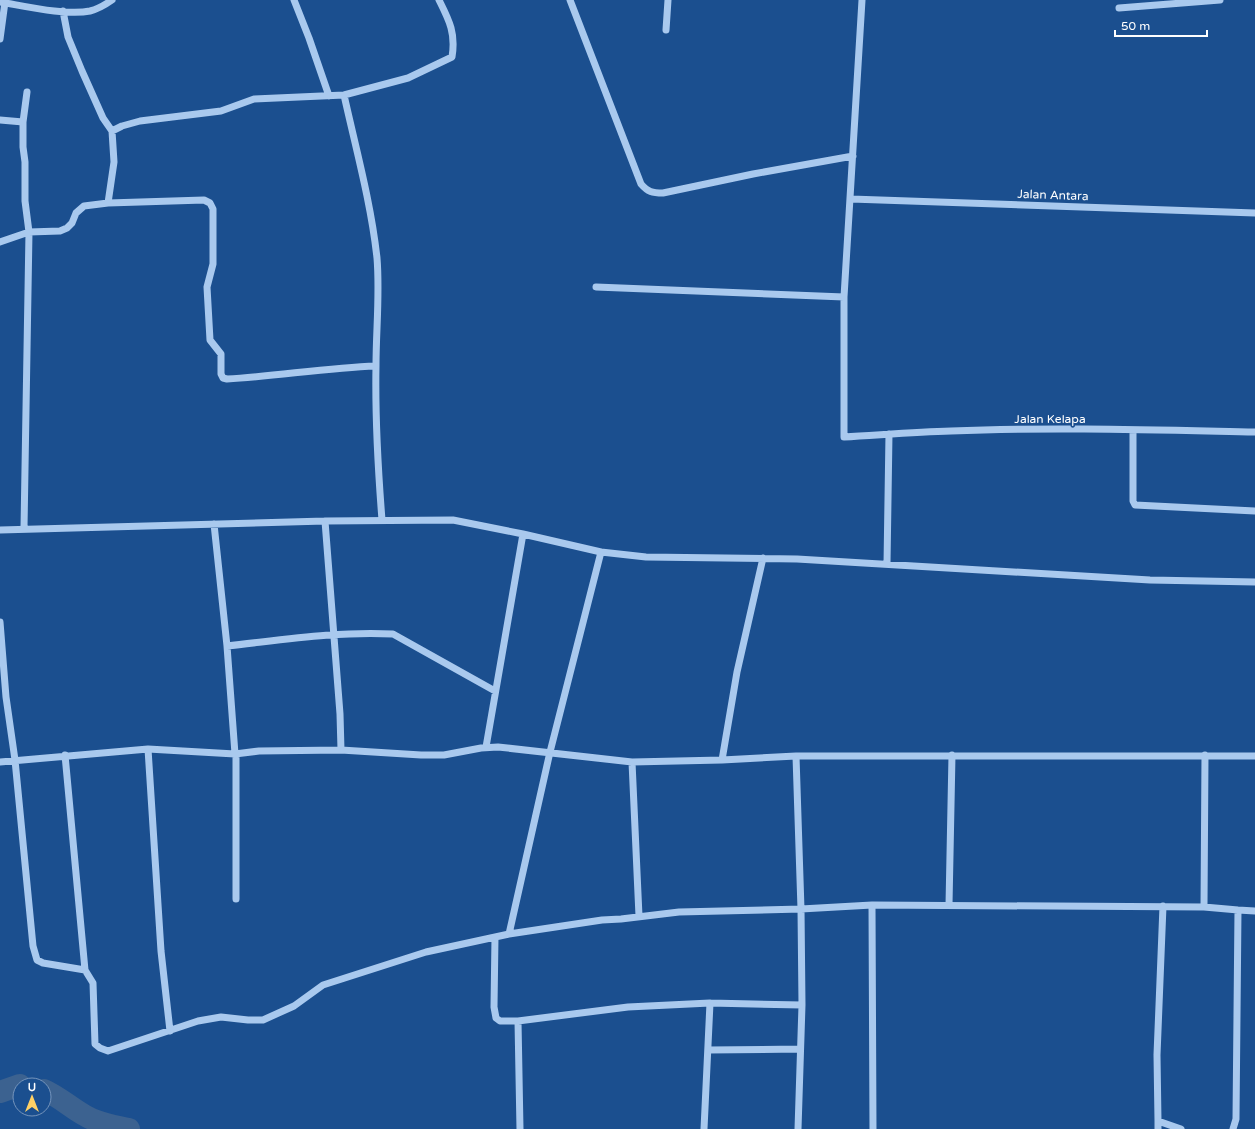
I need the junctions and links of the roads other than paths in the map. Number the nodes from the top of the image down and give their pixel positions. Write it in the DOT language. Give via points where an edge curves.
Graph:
graph roads {
  1 [pos="112,0"];
  2 [pos="294,0"];
  3 [pos="439,0"];
  4 [pos="570,0"];
  5 [pos="668,0"];
  6 [pos="862,0"];
  7 [pos="1220,0"];
  8 [pos="3,2"];
  9 [pos="1119,8"];
  10 [pos="63,11"];
  11 [pos="666,30"];
  12 [pos="0,39"];
  13 [pos="27,92"];
  14 [pos="344,95"];
  15 [pos="329,96"];
  16 [pos="0,120"];
  17 [pos="23,122"];
  18 [pos="112,131"];
  19 [pos="853,156"];
  20 [pos="851,199"];
  21 [pos="108,203"];
  22 [pos="1255,212"];
  23 [pos="29,232"];
  24 [pos="0,242"];
  25 [pos="596,287"];
  26 [pos="844,297"];
  27 [pos="376,366"];
  28 [pos="1133,430"];
  29 [pos="1255,432"];
  30 [pos="889,434"];
  31 [pos="1255,511"];
  32 [pos="382,520"];
  33 [pos="325,521"];
  34 [pos="214,524"];
  35 [pos="24,528"];
  36 [pos="0,530"];
  37 [pos="523,534"];
  38 [pos="601,552"];
  39 [pos="763,558"];
  40 [pos="887,564"];
  41 [pos="1255,582"];
  42 [pos="0,622"];
  43 [pos="333,635"];
  44 [pos="227,646"];
  45 [pos="495,691"];
  46 [pos="486,747"];
  47 [pos="148,749"];
  48 [pos="341,750"];
  49 [pos="550,752"];
  50 [pos="235,754"];
  51 [pos="65,755"];
  52 [pos="952,755"];
  53 [pos="1205,755"];
  54 [pos="796,756"];
  55 [pos="1255,756"];
  56 [pos="15,760"];
  57 [pos="722,760"];
  58 [pos="0,762"];
  59 [pos="632,762"];
  60 [pos="236,899"];
  61 [pos="949,904"];
  62 [pos="872,905"];
  63 [pos="1163,906"];
  64 [pos="1204,906"];
  65 [pos="801,909"];
  66 [pos="1238,910"];
  67 [pos="1255,911"];
  68 [pos="639,916"];
  69 [pos="510,934"];
  70 [pos="495,937"];
  71 [pos="85,970"];
  72 [pos="710,1003"];
  73 [pos="802,1005"];
  74 [pos="518,1021"];
  75 [pos="170,1030"];
  76 [pos="800,1049"];
  77 [pos="708,1050"];
  78 [pos="1158,1121"];
  79 [pos="520,1129"];
  80 [pos="704,1129"];
  81 [pos="798,1129"];
  82 [pos="873,1129"];
  83 [pos="1158,1129"];
  84 [pos="1181,1129"];
  85 [pos="1233,1129"];
  1 -- 10 [label="street" via="103,7 90,11"];
  2 -- 15 [label="street"];
  3 -- 14 [label="street" via="451,24 454,38 452,56 408,78"];
  4 -- 19 [label="street" via="641,184 646,191 663,193"];
  5 -- 11 [label="street"];
  6 -- 19 [label="street"];
  7 -- 9 [label="street"];
  8 -- 10 [label="street"];
  8 -- 12 [label="street"];
  10 -- 18 [label="street" via="68,37 103,118"];
  13 -- 17 [label="street"];
  14 -- 15 [label="street"];
  14 -- 27 [label="street" via="372,222 377,259"];
  15 -- 18 [label="street" via="254,99 221,111 140,121"];
  16 -- 17 [label="street"];
  17 -- 23 [label="street" via="25,201"];
  18 -- 21 [label="street" via="114,162"];
  19 -- 20 [label="street"];
  20 -- 22 [label="street, Jalan Antara"];
  20 -- 26 [label="street"];
  21 -- 23 [label="street" via="84,206 76,213 72,223 60,231"];
  21 -- 27 [label="street" via="204,200 210,203 213,209 214,264 207,287 210,340 221,354 223,378"];
  23 -- 24 [label="street"];
  23 -- 35 [label="street"];
  25 -- 26 [label="street"];
  26 -- 30 [label="street, Jalan Kelapa" via="844,437"];
  27 -- 32 [label="street" via="377,456"];
  28 -- 29 [label="street, Jalan Kelapa"];
  28 -- 30 [label="street, Jalan Kelapa"];
  28 -- 31 [label="street" via="1135,505"];
  30 -- 40 [label="street"];
  32 -- 33 [label="street"];
  32 -- 37 [label="street" via="453,520"];
  33 -- 34 [label="street"];
  33 -- 43 [label="street"];
  34 -- 35 [label="street"];
  34 -- 44 [label="street"];
  35 -- 36 [label="street"];
  37 -- 38 [label="street"];
  37 -- 45 [label="street"];
  38 -- 39 [label="street" via="646,557"];
  38 -- 49 [label="street"];
  39 -- 40 [label="street"];
  39 -- 57 [label="street" via="737,672"];
  40 -- 41 [label="street" via="1150,580"];
  42 -- 56 [label="street" via="6,697"];
  43 -- 44 [label="street"];
  43 -- 45 [label="street" via="394,634"];
  43 -- 48 [label="street"];
  44 -- 50 [label="street"];
  45 -- 46 [label="street"];
  46 -- 48 [label="street" via="444,755"];
  46 -- 49 [label="street"];
  47 -- 50 [label="street"];
  47 -- 51 [label="street"];
  47 -- 75 [label="street" via="161,951"];
  48 -- 50 [label="street" via="259,751"];
  49 -- 59 [label="street"];
  49 -- 69 [label="street"];
  50 -- 60 [label="street"];
  51 -- 56 [label="street"];
  51 -- 71 [label="street"];
  52 -- 53 [label="street"];
  52 -- 54 [label="street"];
  52 -- 61 [label="street"];
  53 -- 55 [label="street"];
  53 -- 64 [label="street"];
  54 -- 57 [label="street"];
  54 -- 65 [label="street"];
  56 -- 58 [label="street"];
  56 -- 71 [label="street" via="33,946 37,960"];
  57 -- 59 [label="street"];
  59 -- 68 [label="street"];
  61 -- 62 [label="street"];
  61 -- 63 [label="street"];
  62 -- 65 [label="street"];
  62 -- 82 [label="street"];
  63 -- 64 [label="street"];
  63 -- 78 [label="street" via="1157,1055"];
  64 -- 66 [label="street"];
  65 -- 68 [label="street" via="679,912"];
  65 -- 73 [label="street"];
  66 -- 67 [label="street"];
  66 -- 85 [label="street" via="1236,1119"];
  68 -- 69 [label="street"];
  69 -- 70 [label="street"];
  70 -- 74 [label="street" via="496,1018 500,1021"];
  70 -- 75 [label="street" via="407,957 323,985 294,1006 263,1020 221,1017"];
  71 -- 75 [label="street" via="93,983 95,1044 100,1048 108,1051"];
  72 -- 73 [label="street"];
  72 -- 74 [label="street" via="628,1007"];
  72 -- 77 [label="street"];
  73 -- 76 [label="street"];
  74 -- 79 [label="street"];
  76 -- 77 [label="street"];
  76 -- 81 [label="street"];
  77 -- 80 [label="street"];
  78 -- 83 [label="street"];
  78 -- 84 [label="street"];
}
